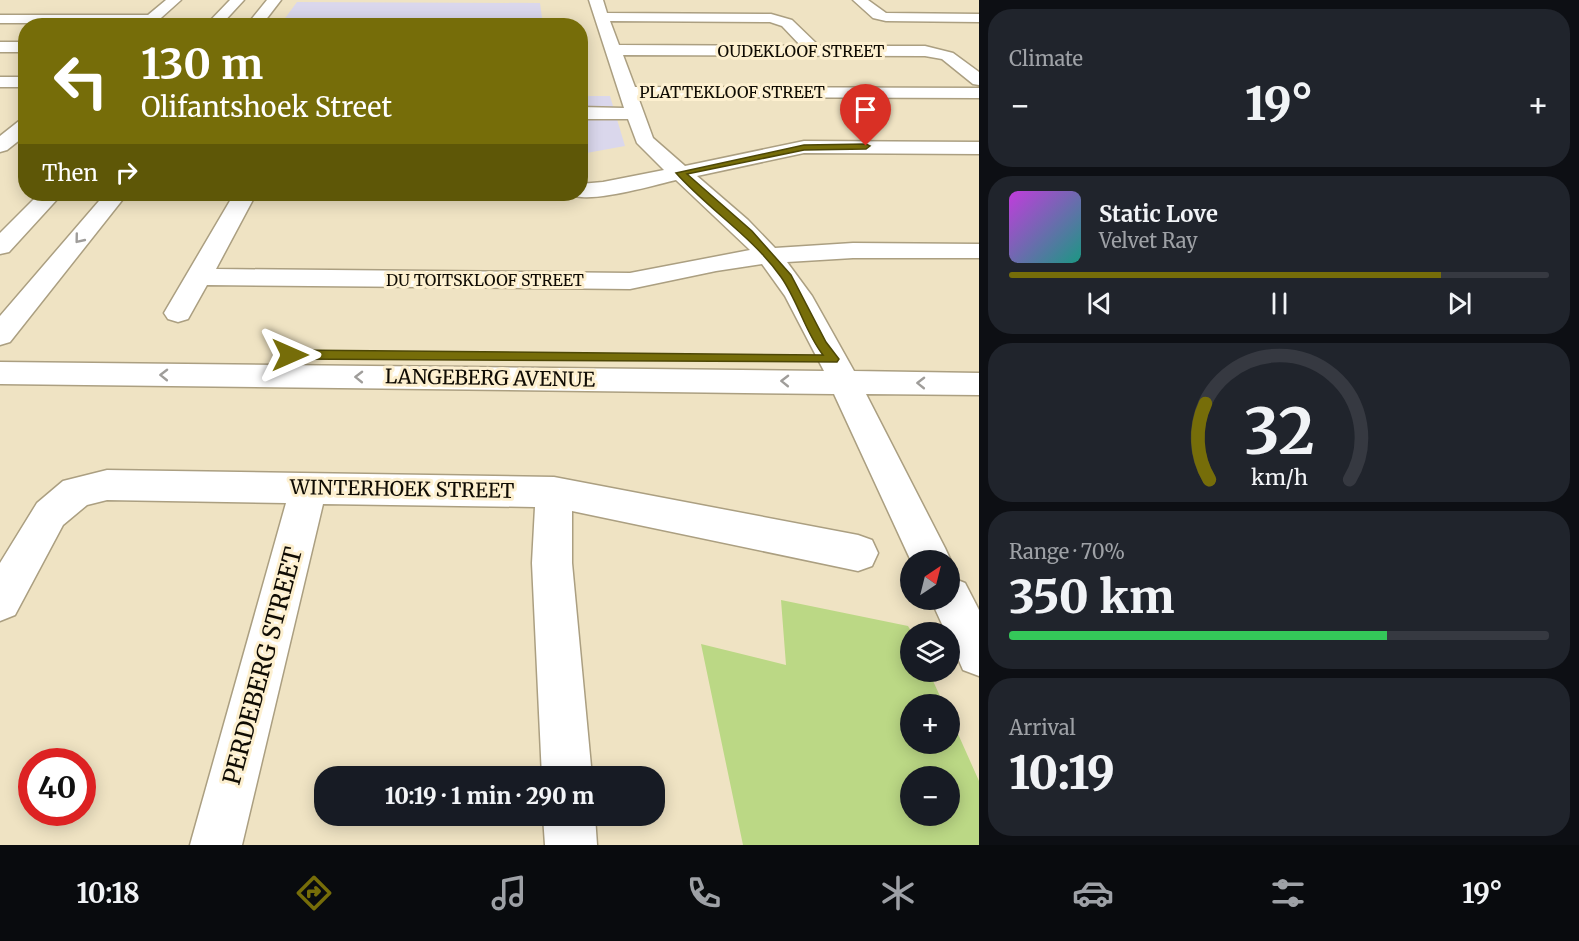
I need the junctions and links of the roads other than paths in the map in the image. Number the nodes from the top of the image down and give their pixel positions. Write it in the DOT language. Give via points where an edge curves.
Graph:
graph roads {
  1 [pos="174,0"];
  2 [pos="237,0"];
  3 [pos="274,0"];
  4 [pos="596,0"];
  5 [pos="860,0"];
  6 [pos="602,17"];
  7 [pos="152,18"];
  8 [pos="220,18"];
  9 [pos="259,18"];
  10 [pos="979,18"];
  11 [pos="0,19"];
  12 [pos="18,19"];
  13 [pos="0,47"];
  14 [pos="18,47"];
  15 [pos="614,50"];
  16 [pos="815,51"];
  17 [pos="979,80"];
  18 [pos="0,82"];
  19 [pos="18,82"];
  20 [pos="628,92"];
  21 [pos="979,93"];
  22 [pos="588,113"];
  23 [pos="636,114"];
  24 [pos="0,125"];
  25 [pos="18,125"];
  26 [pos="18,131"];
  27 [pos="0,146"];
  28 [pos="979,148"];
  29 [pos="680,173"];
  30 [pos="588,190"];
  31 [pos="44,201"];
  32 [pos="110,201"];
  33 [pos="241,201"];
  34 [pos="0,246"];
  35 [pos="979,251"];
  36 [pos="769,257"];
  37 [pos="199,277"];
  38 [pos="178,313"];
  39 [pos="0,335"];
  40 [pos="0,355"];
  41 [pos="979,362"];
  42 [pos="838,371"];
  43 [pos="0,373"];
  44 [pos="979,384"];
  45 [pos="309,487"];
  46 [pos="554,492"];
  47 [pos="926,550"];
  48 [pos="858,553"];
  49 [pos="0,601"];
  50 [pos="957,610"];
  51 [pos="979,654"];
  52 [pos="566,766"];
  53 [pos="570,826"];
  54 [pos="216,845"];
  55 [pos="571,845"];
  1 -- 7 [label="street"];
  2 -- 8 [label="street"];
  3 -- 9 [label="street"];
  4 -- 6 [label="street"];
  5 -- 10 [label="street" via="886,17"];
  6 -- 15 [label="street"];
  6 -- 16 [label="street" via="771,18 787,23"];
  11 -- 12 [label="street"];
  13 -- 14 [label="street"];
  15 -- 16 [label="street, OUDEKLOOF STREET"];
  15 -- 20 [label="street"];
  16 -- 17 [label="street, OUDEKLOOF STREET" via="937,53"];
  18 -- 19 [label="street"];
  20 -- 21 [label="street, PLATTEKLOOF STREET"];
  20 -- 23 [label="street"];
  22 -- 23 [label="street"];
  23 -- 29 [label="street" via="644,139"];
  24 -- 25 [label="street"];
  26 -- 27 [label="street"];
  28 -- 29 [label="street" via="820,146"];
  29 -- 30 [label="street"];
  29 -- 36 [label="street" via="749,233"];
  31 -- 34 [label="street"];
  32 -- 39 [label="street, one-way"];
  33 -- 37 [label="street"];
  35 -- 36 [label="street, DU TOITSKLOOF STREET"];
  36 -- 37 [label="street, DU TOITSKLOOF STREET" via="728,261 630,281"];
  36 -- 42 [label="street" via="787,277"];
  37 -- 38 [label="street"];
  40 -- 42 [label="street, LANGEBERG AVENUE"];
  41 -- 42 [label="street, LANGEBERG AVENUE"];
  42 -- 43 [label="street, LANGEBERG AVENUE, one-way"];
  44 -- 42 [label="street, LANGEBERG AVENUE, one-way"];
  42 -- 47 [label="street"];
  45 -- 46 [label="street, WINTERHOEK STREET"];
  45 -- 49 [label="street, WINTERHOEK STREET" via="107,485 76,492 50,514"];
  45 -- 54 [label="street, PERDEBERG STREET"];
  46 -- 48 [label="street, WINTERHOEK STREET"];
  46 -- 52 [label="street" via="552,563"];
  50 -- 51 [label="street"];
  53 -- 55 [label="street"];
}
